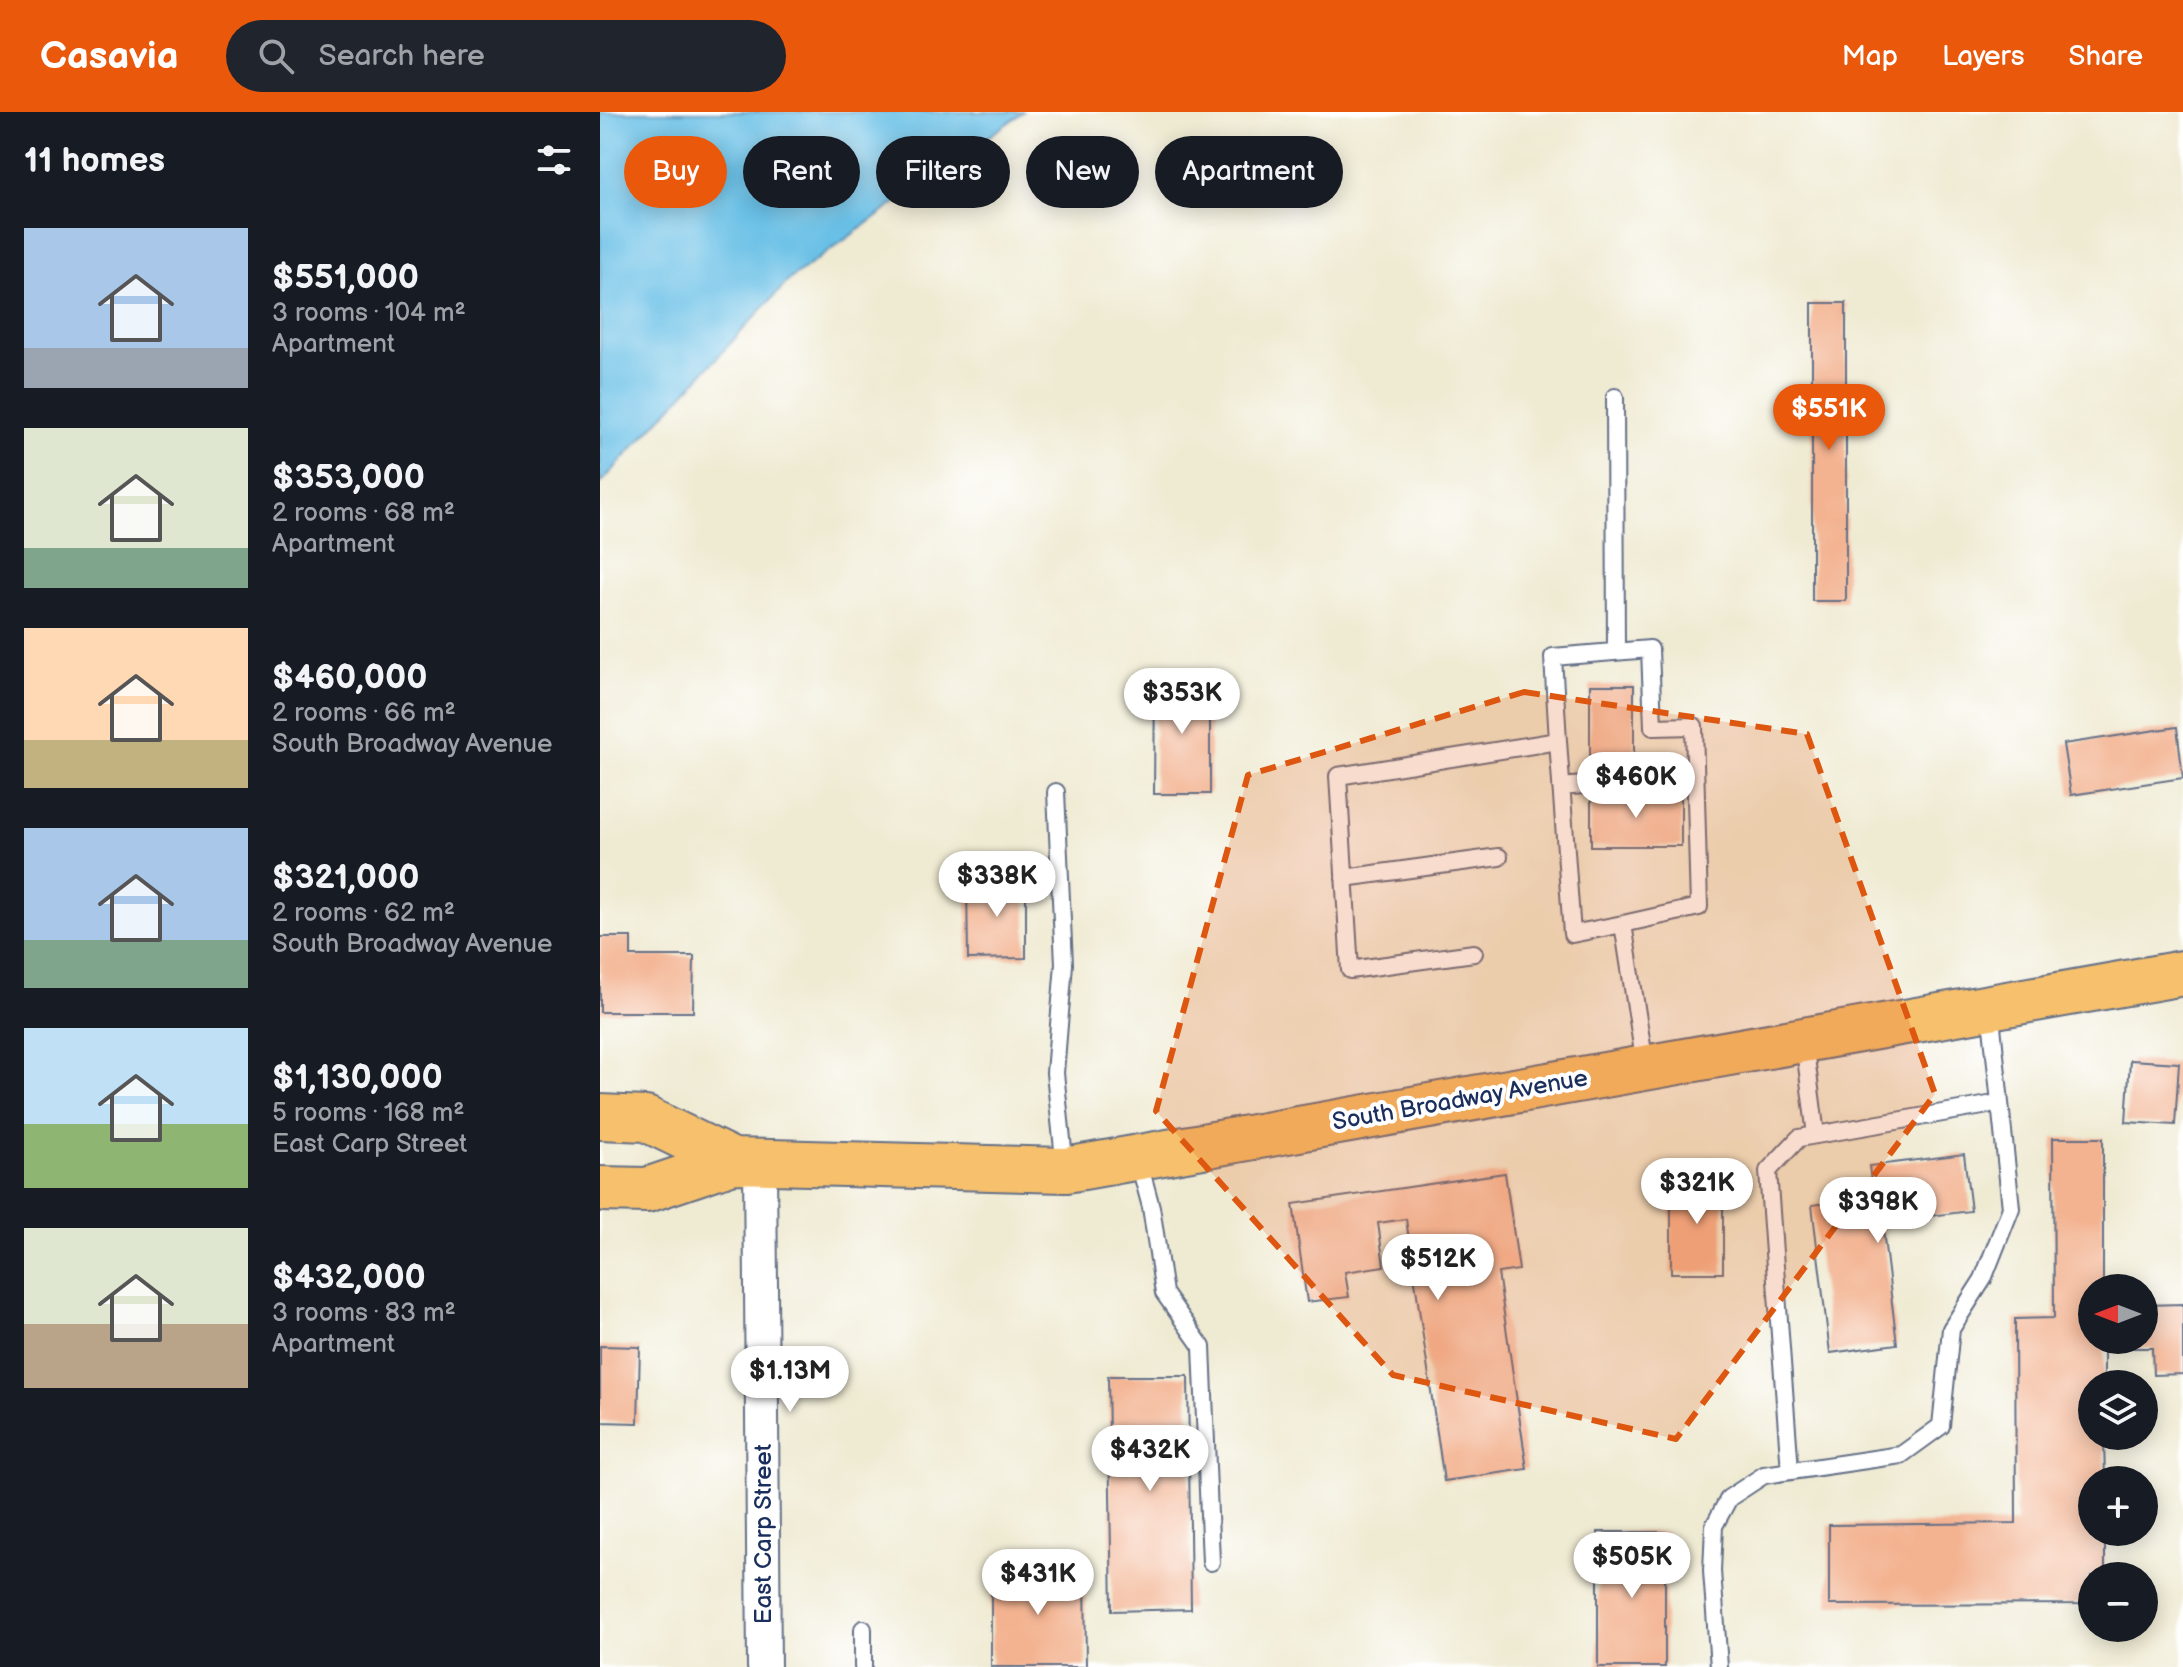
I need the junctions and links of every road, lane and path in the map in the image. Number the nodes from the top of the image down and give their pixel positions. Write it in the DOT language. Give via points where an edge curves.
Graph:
graph roads {
  1 [pos="1615,397"];
  2 [pos="1616,651"];
  3 [pos="1558,741"];
  4 [pos="1695,775"];
  5 [pos="1561,787"];
  6 [pos="1056,792"];
  7 [pos="1499,857"];
  8 [pos="1344,878"];
  9 [pos="1623,924"];
  10 [pos="1474,953"];
  11 [pos="2183,973"];
  12 [pos="1990,1006"];
  13 [pos="1804,1037"];
  14 [pos="1645,1066"];
  15 [pos="2000,1103"];
  16 [pos="600,1117"];
  17 [pos="1816,1135"];
  18 [pos="1137,1157"];
  19 [pos="746,1161"];
  20 [pos="1066,1170"];
  21 [pos="600,1189"];
  22 [pos="1790,1471"];
  23 [pos="1211,1562"];
  24 [pos="863,1629"];
  25 [pos="764,1667"];
  26 [pos="863,1667"];
  27 [pos="1719,1667"];
  1 -- 2 [label="lane"];
  2 -- 3 [label="lane" via="1553,657"];
  2 -- 4 [label="lane" via="1650,649 1653,727 1694,726"];
  3 -- 5 [label="lane"];
  3 -- 8 [label="lane" via="1338,776"];
  4 -- 5 [label="lane"];
  4 -- 9 [label="lane" via="1699,907"];
  5 -- 9 [label="lane" via="1572,934"];
  6 -- 20 [label="lane" via="1064,964 1055,1073"];
  7 -- 8 [label="lane"];
  8 -- 10 [label="lane" via="1350,970"];
  9 -- 14 [label="lane"];
  11 -- 12 [label="main road, South Broadway Avenue"];
  12 -- 13 [label="main road, South Broadway Avenue"];
  12 -- 15 [label="lane"];
  13 -- 14 [label="main road, South Broadway Avenue"];
  13 -- 17 [label="lane"];
  14 -- 18 [label="main road, South Broadway Avenue"];
  15 -- 17 [label="lane"];
  15 -- 22 [label="lane" via="2011,1208 1983,1279 1951,1329 1941,1426 1901,1455"];
  16 -- 19 [label="main road, South Broadway Avenue" via="646,1119"];
  17 -- 22 [label="lane" via="1799,1138 1768,1171"];
  18 -- 20 [label="main road, South Broadway Avenue"];
  18 -- 23 [label="lane" via="1164,1293 1202,1347"];
  19 -- 20 [label="main road, South Broadway Avenue"];
  19 -- 21 [label="main road, South Broadway Avenue" via="647,1190"];
  19 -- 25 [label="street, East Carp Street"];
  22 -- 27 [label="lane" via="1764,1475 1729,1498 1714,1526"];
  24 -- 26 [label="lane"];
}
